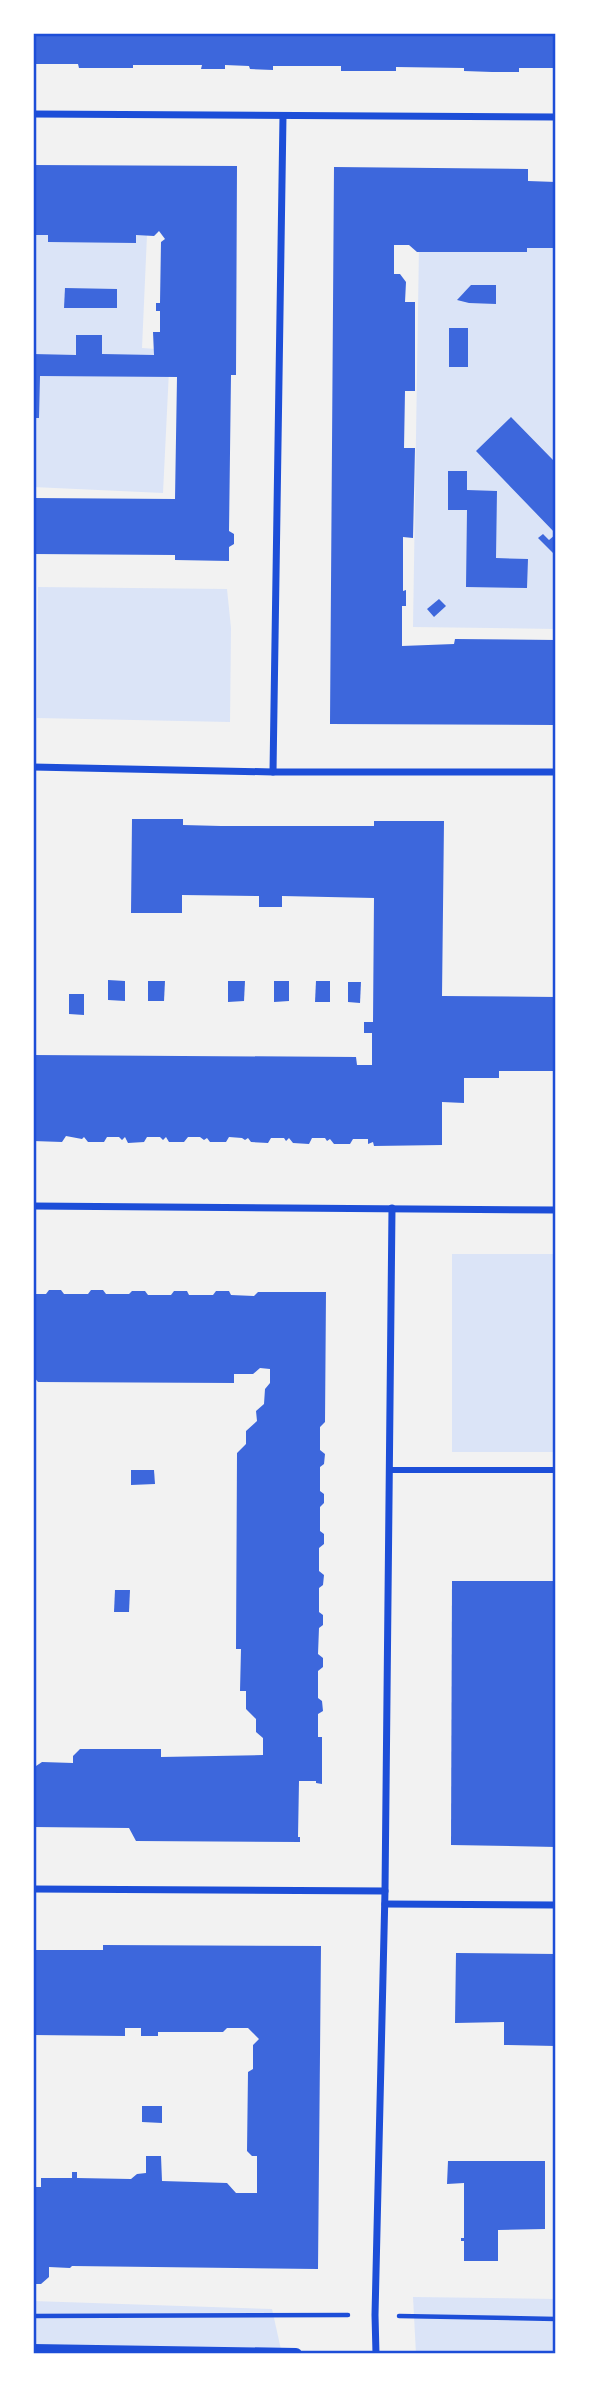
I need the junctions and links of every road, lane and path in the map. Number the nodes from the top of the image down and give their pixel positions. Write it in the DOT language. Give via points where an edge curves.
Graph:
graph roads {
  1 [pos="33,114"];
  2 [pos="283,117"];
  3 [pos="556,117"];
  4 [pos="33,767"];
  5 [pos="273,772"];
  6 [pos="556,772"];
  7 [pos="33,1206"];
  8 [pos="392,1208"];
  9 [pos="556,1210"];
  10 [pos="389,1470"];
  11 [pos="556,1470"];
  12 [pos="33,1888"];
  13 [pos="385,1891"];
  14 [pos="385,1904"];
  15 [pos="556,1905"];
  16 [pos="375,2315"];
  17 [pos="33,2316"];
  18 [pos="556,2319"];
  19 [pos="33,2350"];
  20 [pos="296,2354"];
  21 [pos="376,2354"];
  1 -- 2 [label="street"];
  2 -- 3 [label="street"];
  2 -- 5 [label="street"];
  4 -- 5 [label="street"];
  5 -- 6 [label="street"];
  7 -- 8 [label="street"];
  8 -- 9 [label="street"];
  8 -- 10 [label="street"];
  10 -- 11 [label="street"];
  10 -- 13 [label="street"];
  12 -- 13 [label="street"];
  13 -- 14 [label="street"];
  14 -- 15 [label="street"];
  14 -- 16 [label="street"];
  16 -- 17 [label="path"];
  16 -- 18 [label="path"];
  16 -- 21 [label="street"];
  19 -- 20 [label="street"];
}
